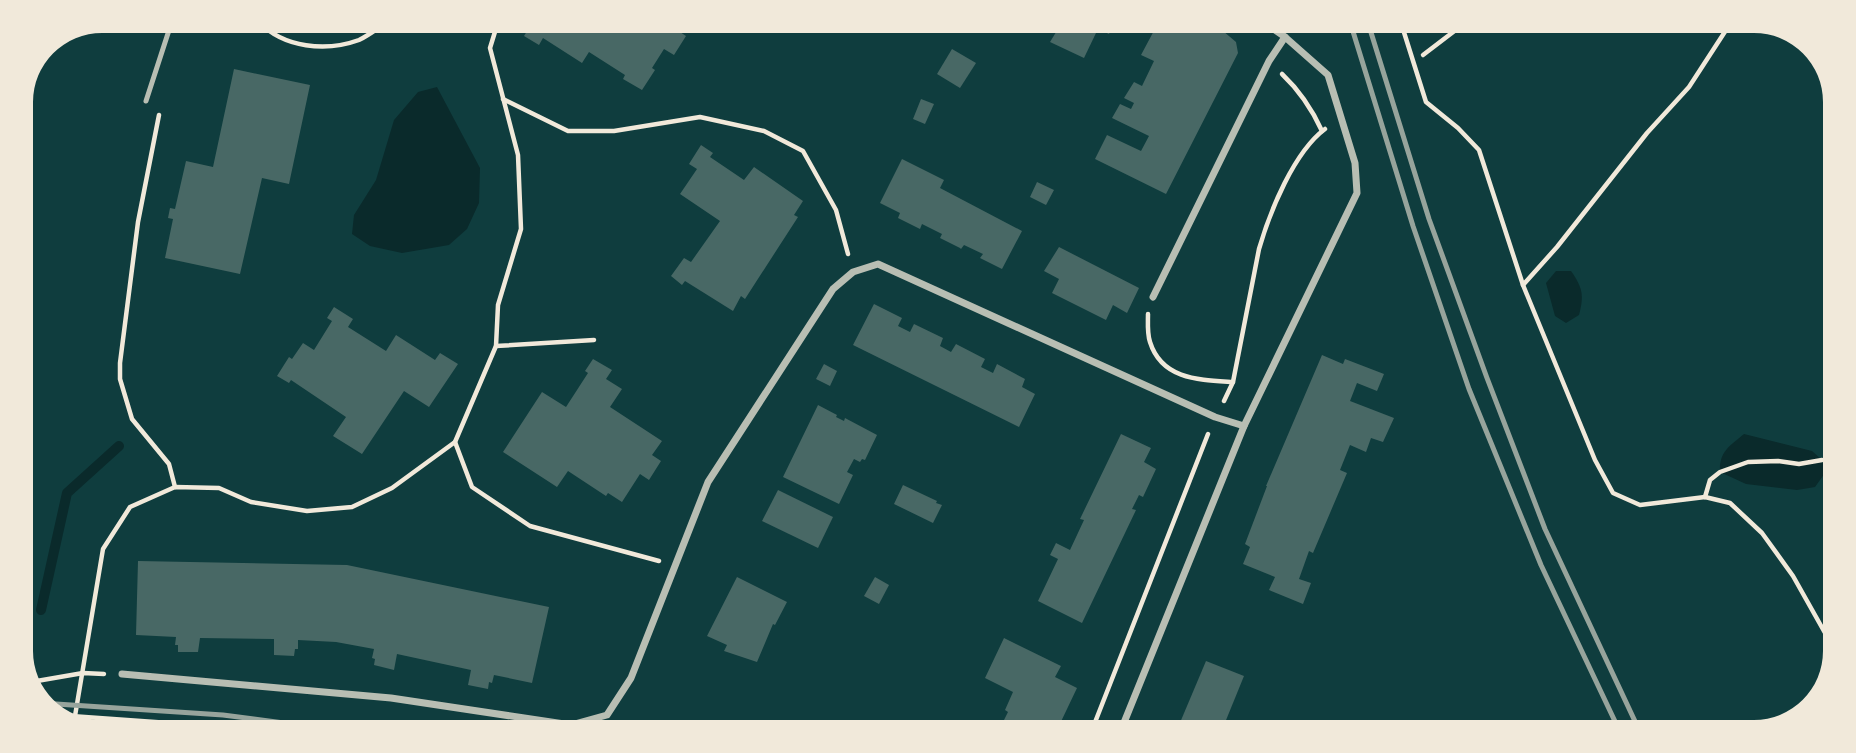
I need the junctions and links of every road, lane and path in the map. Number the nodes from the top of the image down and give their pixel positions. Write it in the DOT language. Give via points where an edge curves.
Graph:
graph roads {
  1 [pos="168,33"];
  2 [pos="276,33"];
  3 [pos="370,33"];
  4 [pos="494,33"];
  5 [pos="1279,33"];
  6 [pos="1404,33"];
  7 [pos="1452,33"];
  8 [pos="1724,33"];
  9 [pos="1285,37"];
  10 [pos="1423,55"];
  11 [pos="1294,85"];
  12 [pos="503,99"];
  13 [pos="146,101"];
  14 [pos="163,104"];
  15 [pos="1329,127"];
  16 [pos="1322,131"];
  17 [pos="853,272"];
  18 [pos="1523,285"];
  19 [pos="1153,297"];
  20 [pos="594,341"];
  21 [pos="496,346"];
  22 [pos="1233,382"];
  23 [pos="1215,417"];
  24 [pos="1244,426"];
  25 [pos="455,442"];
  26 [pos="1822,460"];
  27 [pos="175,487"];
  28 [pos="1705,497"];
  29 [pos="675,566"];
  30 [pos="1823,629"];
  31 [pos="83,673"];
  32 [pos="122,674"];
  33 [pos="40,680"];
  34 [pos="75,714"];
  35 [pos="82,717"];
  36 [pos="130,720"];
  37 [pos="532,720"];
  38 [pos="590,720"];
  39 [pos="1096,720"];
  40 [pos="1125,720"];
  1 -- 13 [label="lane"];
  2 -- 3 [label="path" via="289,41 323,48 360,40"];
  4 -- 12 [label="path" via="490,48"];
  5 -- 9 [label="street"];
  6 -- 18 [label="path" via="1426,102 1479,150"];
  7 -- 10 [label="path"];
  8 -- 18 [label="path" via="1689,87"];
  9 -- 19 [label="street"];
  9 -- 24 [label="street" via="1328,75 1355,163 1357,193"];
  11 -- 16 [label="path"];
  12 -- 17 [label="path" via="568,131 614,131 700,117 764,131 803,151 836,210"];
  12 -- 21 [label="path" via="518,155 521,229 498,305"];
  14 -- 27 [label="path" via="138,222 120,379 132,419 169,464"];
  15 -- 16 [label="path"];
  16 -- 22 [label="path" via="1301,155 1265,229"];
  17 -- 23 [label="street" via="878,264"];
  17 -- 29 [label="street" via="833,289 708,482"];
  18 -- 28 [label="path" via="1612,492 1640,505"];
  19 -- 22 [label="path" via="1149,341 1164,363 1197,380"];
  20 -- 21 [label="path"];
  21 -- 25 [label="path"];
  22 -- 23 [label="path"];
  23 -- 24 [label="street"];
  23 -- 39 [label="path"];
  24 -- 40 [label="street"];
  25 -- 27 [label="path" via="392,488 352,507 307,511 251,502 219,488"];
  25 -- 29 [label="path" via="472,487 530,526"];
  26 -- 28 [label="path" via="1799,464 1748,461 1710,480"];
  27 -- 31 [label="path" via="130,507 103,549"];
  28 -- 30 [label="path" via="1730,503 1762,533"];
  29 -- 38 [label="street" via="631,678 607,715"];
  31 -- 32 [label="path"];
  31 -- 33 [label="path"];
  31 -- 34 [label="path"];
  32 -- 37 [label="street" via="391,698"];
  35 -- 36 [label="path"];
}
